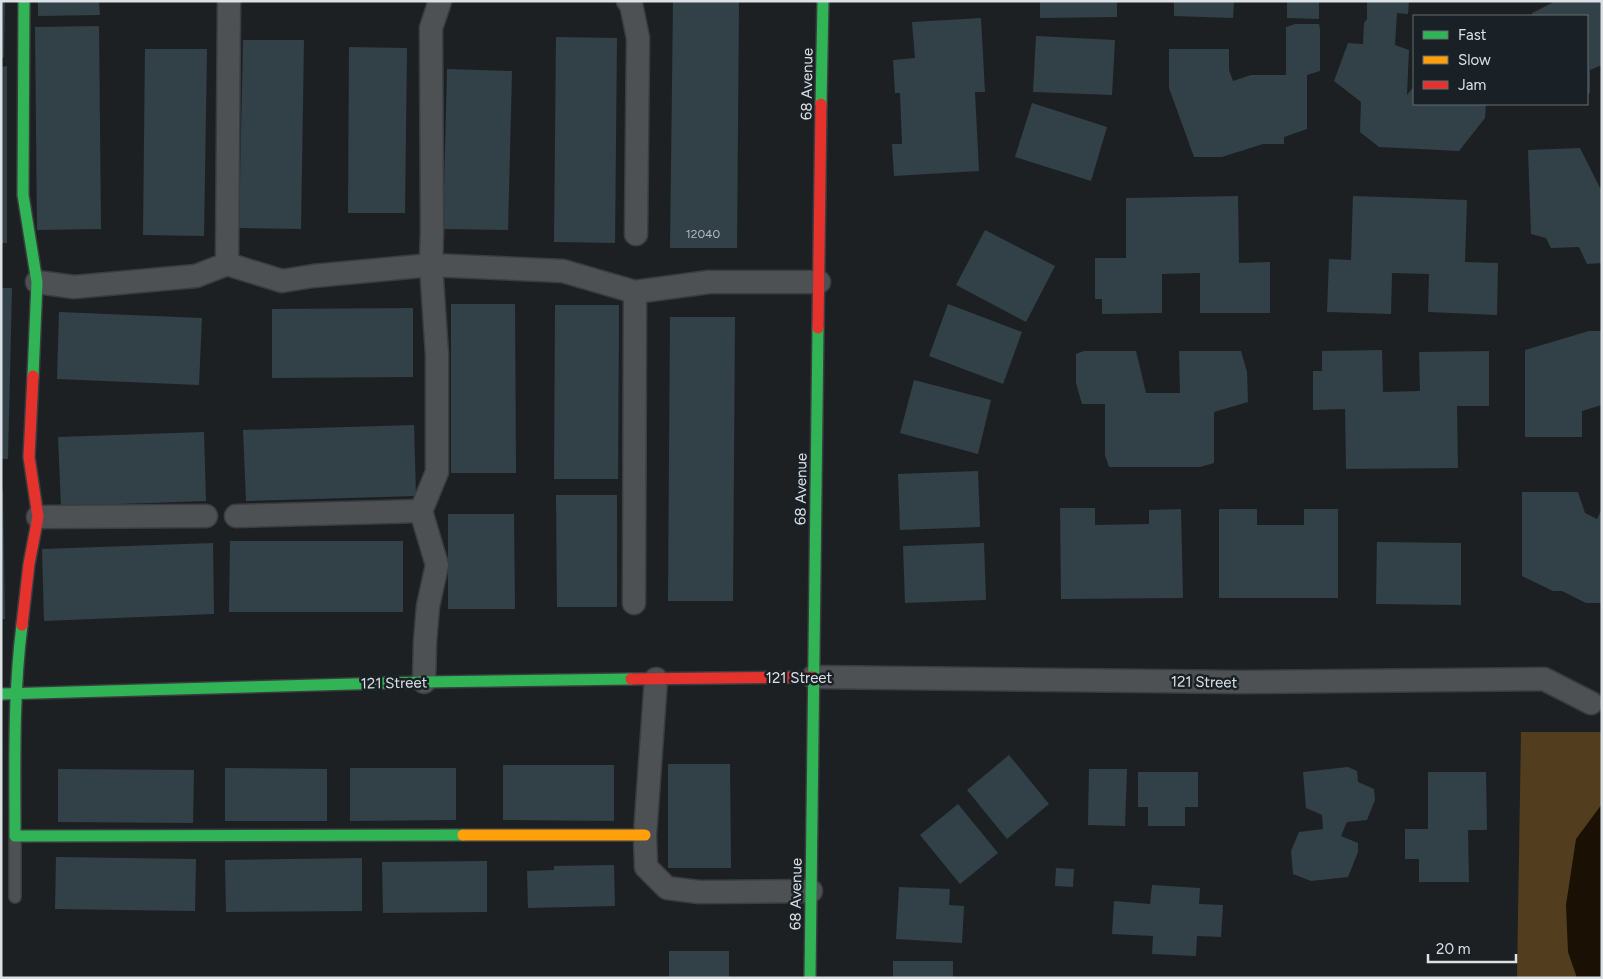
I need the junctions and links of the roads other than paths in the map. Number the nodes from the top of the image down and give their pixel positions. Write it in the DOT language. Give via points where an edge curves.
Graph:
graph roads {
  1 [pos="24,1"];
  2 [pos="228,1"];
  3 [pos="440,1"];
  4 [pos="628,1"];
  5 [pos="824,1"];
  6 [pos="636,234"];
  7 [pos="227,264"];
  8 [pos="431,265"];
  9 [pos="37,282"];
  10 [pos="819,282"];
  11 [pos="635,292"];
  12 [pos="421,511"];
  13 [pos="206,516"];
  14 [pos="236,516"];
  15 [pos="38,517"];
  16 [pos="634,603"];
  17 [pos="812,677"];
  18 [pos="656,679"];
  19 [pos="424,682"];
  20 [pos="1,694"];
  21 [pos="16,694"];
  22 [pos="1591,703"];
  23 [pos="645,835"];
  24 [pos="16,836"];
  25 [pos="811,891"];
  26 [pos="16,897"];
  27 [pos="810,978"];
  1 -- 9 [label="street" via="23,195"];
  2 -- 7 [label="street"];
  3 -- 8 [label="street" via="431,28"];
  4 -- 6 [label="street" via="638,38"];
  5 -- 10 [label="street, 68 Avenue"];
  7 -- 8 [label="street" via="282,281"];
  7 -- 9 [label="street" via="196,276 74,287"];
  8 -- 11 [label="street" via="563,271"];
  8 -- 12 [label="street" via="438,355 437,472"];
  9 -- 15 [label="street" via="29,457"];
  10 -- 11 [label="street" via="709,282"];
  10 -- 17 [label="street, 68 Avenue"];
  11 -- 16 [label="street"];
  12 -- 14 [label="street"];
  12 -- 19 [label="street" via="438,565 428,606"];
  13 -- 15 [label="street"];
  15 -- 21 [label="street" via="29,564"];
  17 -- 18 [label="street, 121 Street"];
  17 -- 22 [label="street, 121 Street" via="1239,682 1544,679"];
  17 -- 25 [label="street, 68 Avenue"];
  18 -- 19 [label="street, 121 Street"];
  18 -- 23 [label="street"];
  19 -- 21 [label="street, 121 Street"];
  20 -- 21 [label="street, 121 Street"];
  21 -- 24 [label="street"];
  23 -- 24 [label="street"];
  23 -- 25 [label="street" via="646,866 667,888 699,892"];
  24 -- 26 [label="lane"];
  25 -- 27 [label="street, 68 Avenue"];
}
